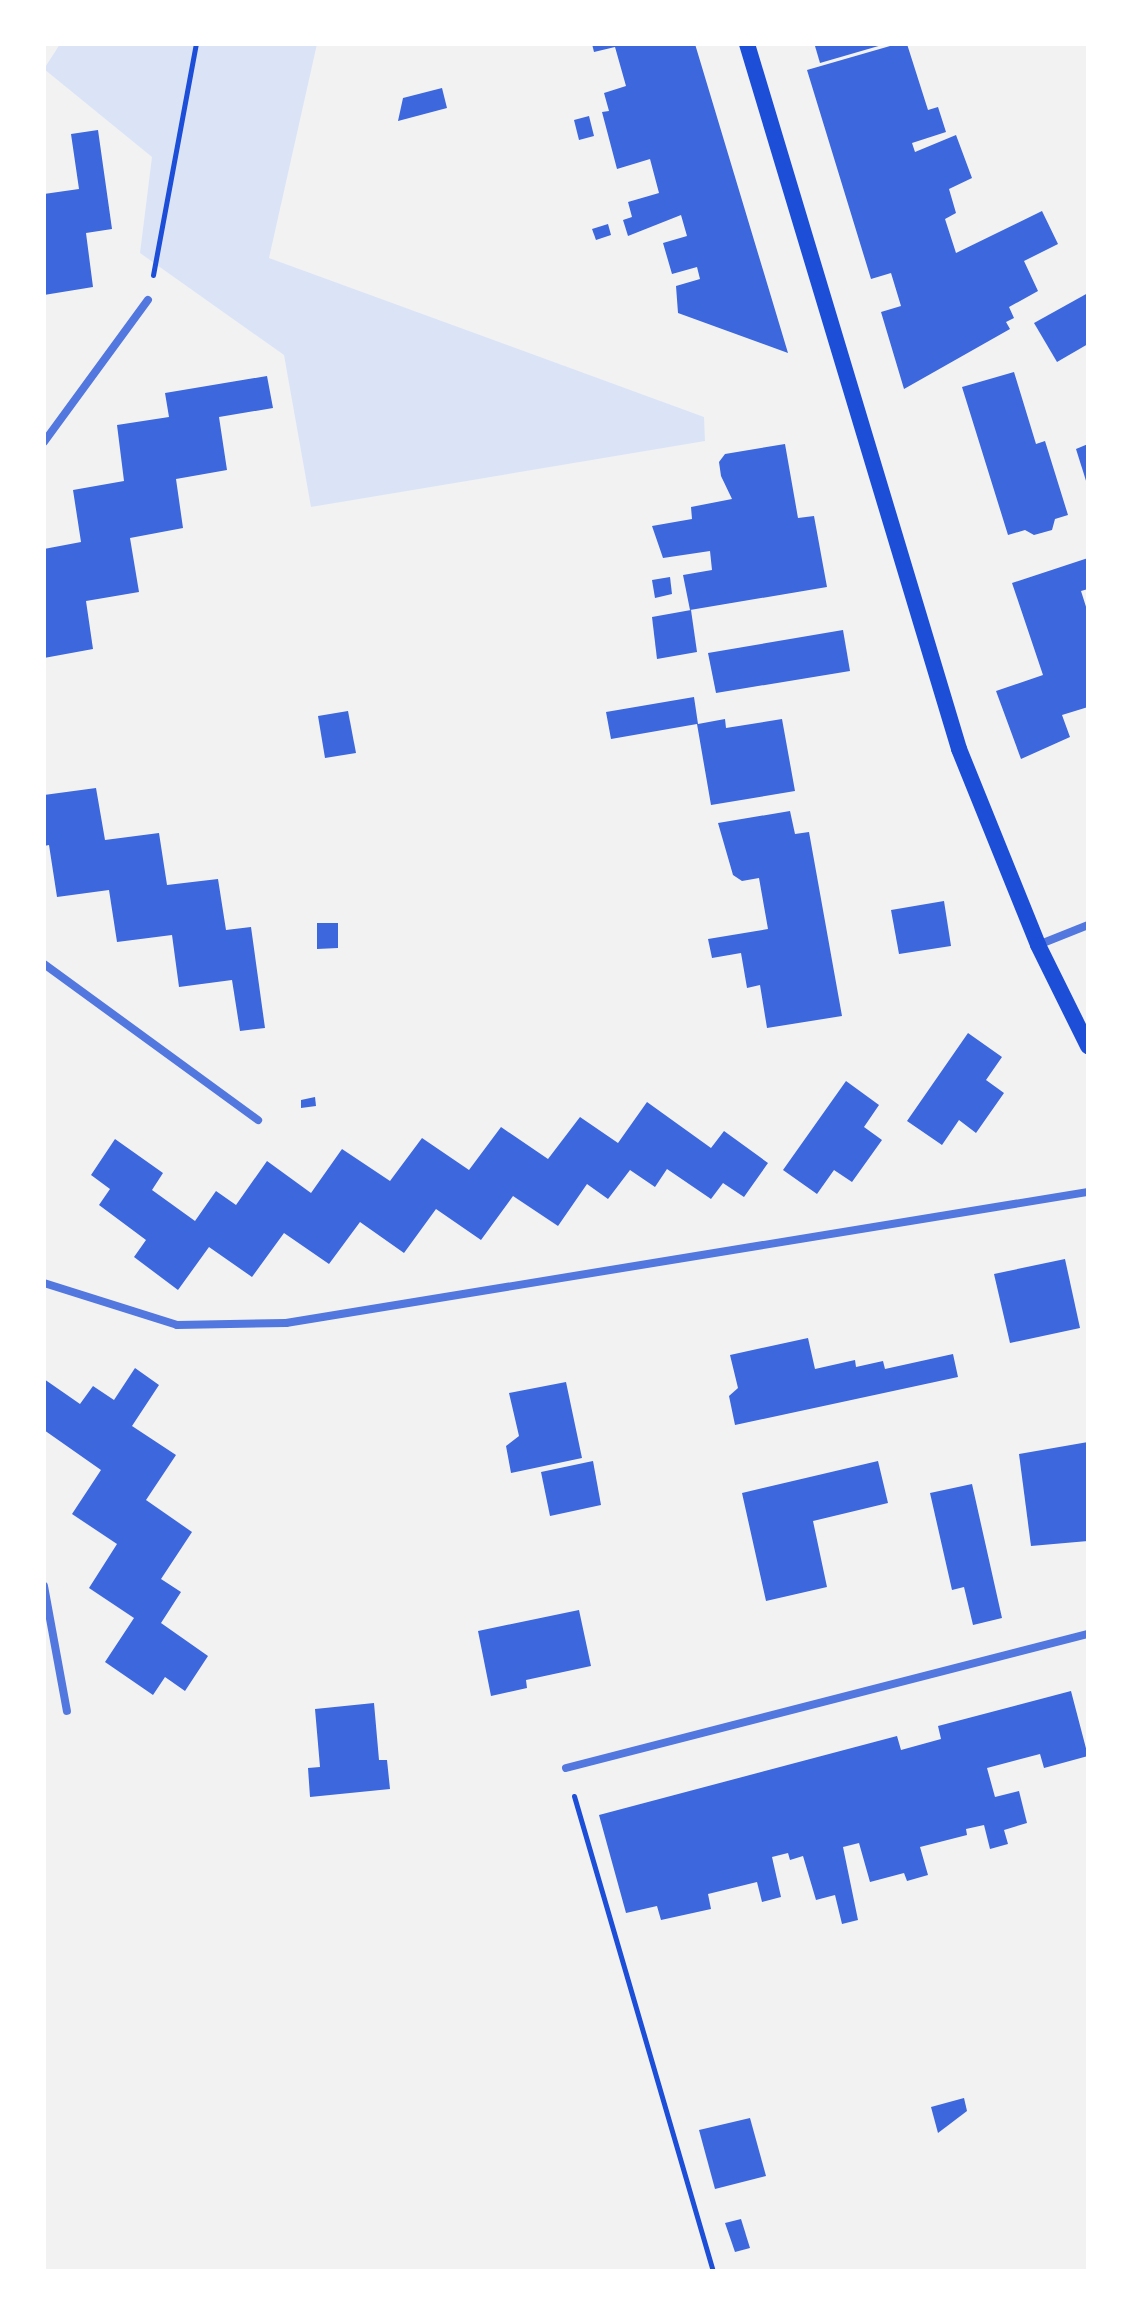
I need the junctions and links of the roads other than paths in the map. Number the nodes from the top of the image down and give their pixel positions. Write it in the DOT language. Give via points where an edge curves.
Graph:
graph roads {
  1 [pos="747,44"];
  2 [pos="148,300"];
  3 [pos="44,442"];
  4 [pos="1088,925"];
  5 [pos="1038,945"];
  6 [pos="44,964"];
  7 [pos="1088,1046"];
  8 [pos="258,1120"];
  9 [pos="1088,1192"];
  10 [pos="44,1283"];
  11 [pos="44,1586"];
  12 [pos="1088,1634"];
  13 [pos="67,1711"];
  14 [pos="566,1768"];
  1 -- 5 [label="main road" via="932,666 991,835"];
  2 -- 3 [label="street"];
  4 -- 5 [label="street"];
  5 -- 7 [label="main road"];
  6 -- 8 [label="street"];
  9 -- 10 [label="street" via="286,1323 177,1325"];
  11 -- 13 [label="street"];
  12 -- 14 [label="street"];
}
